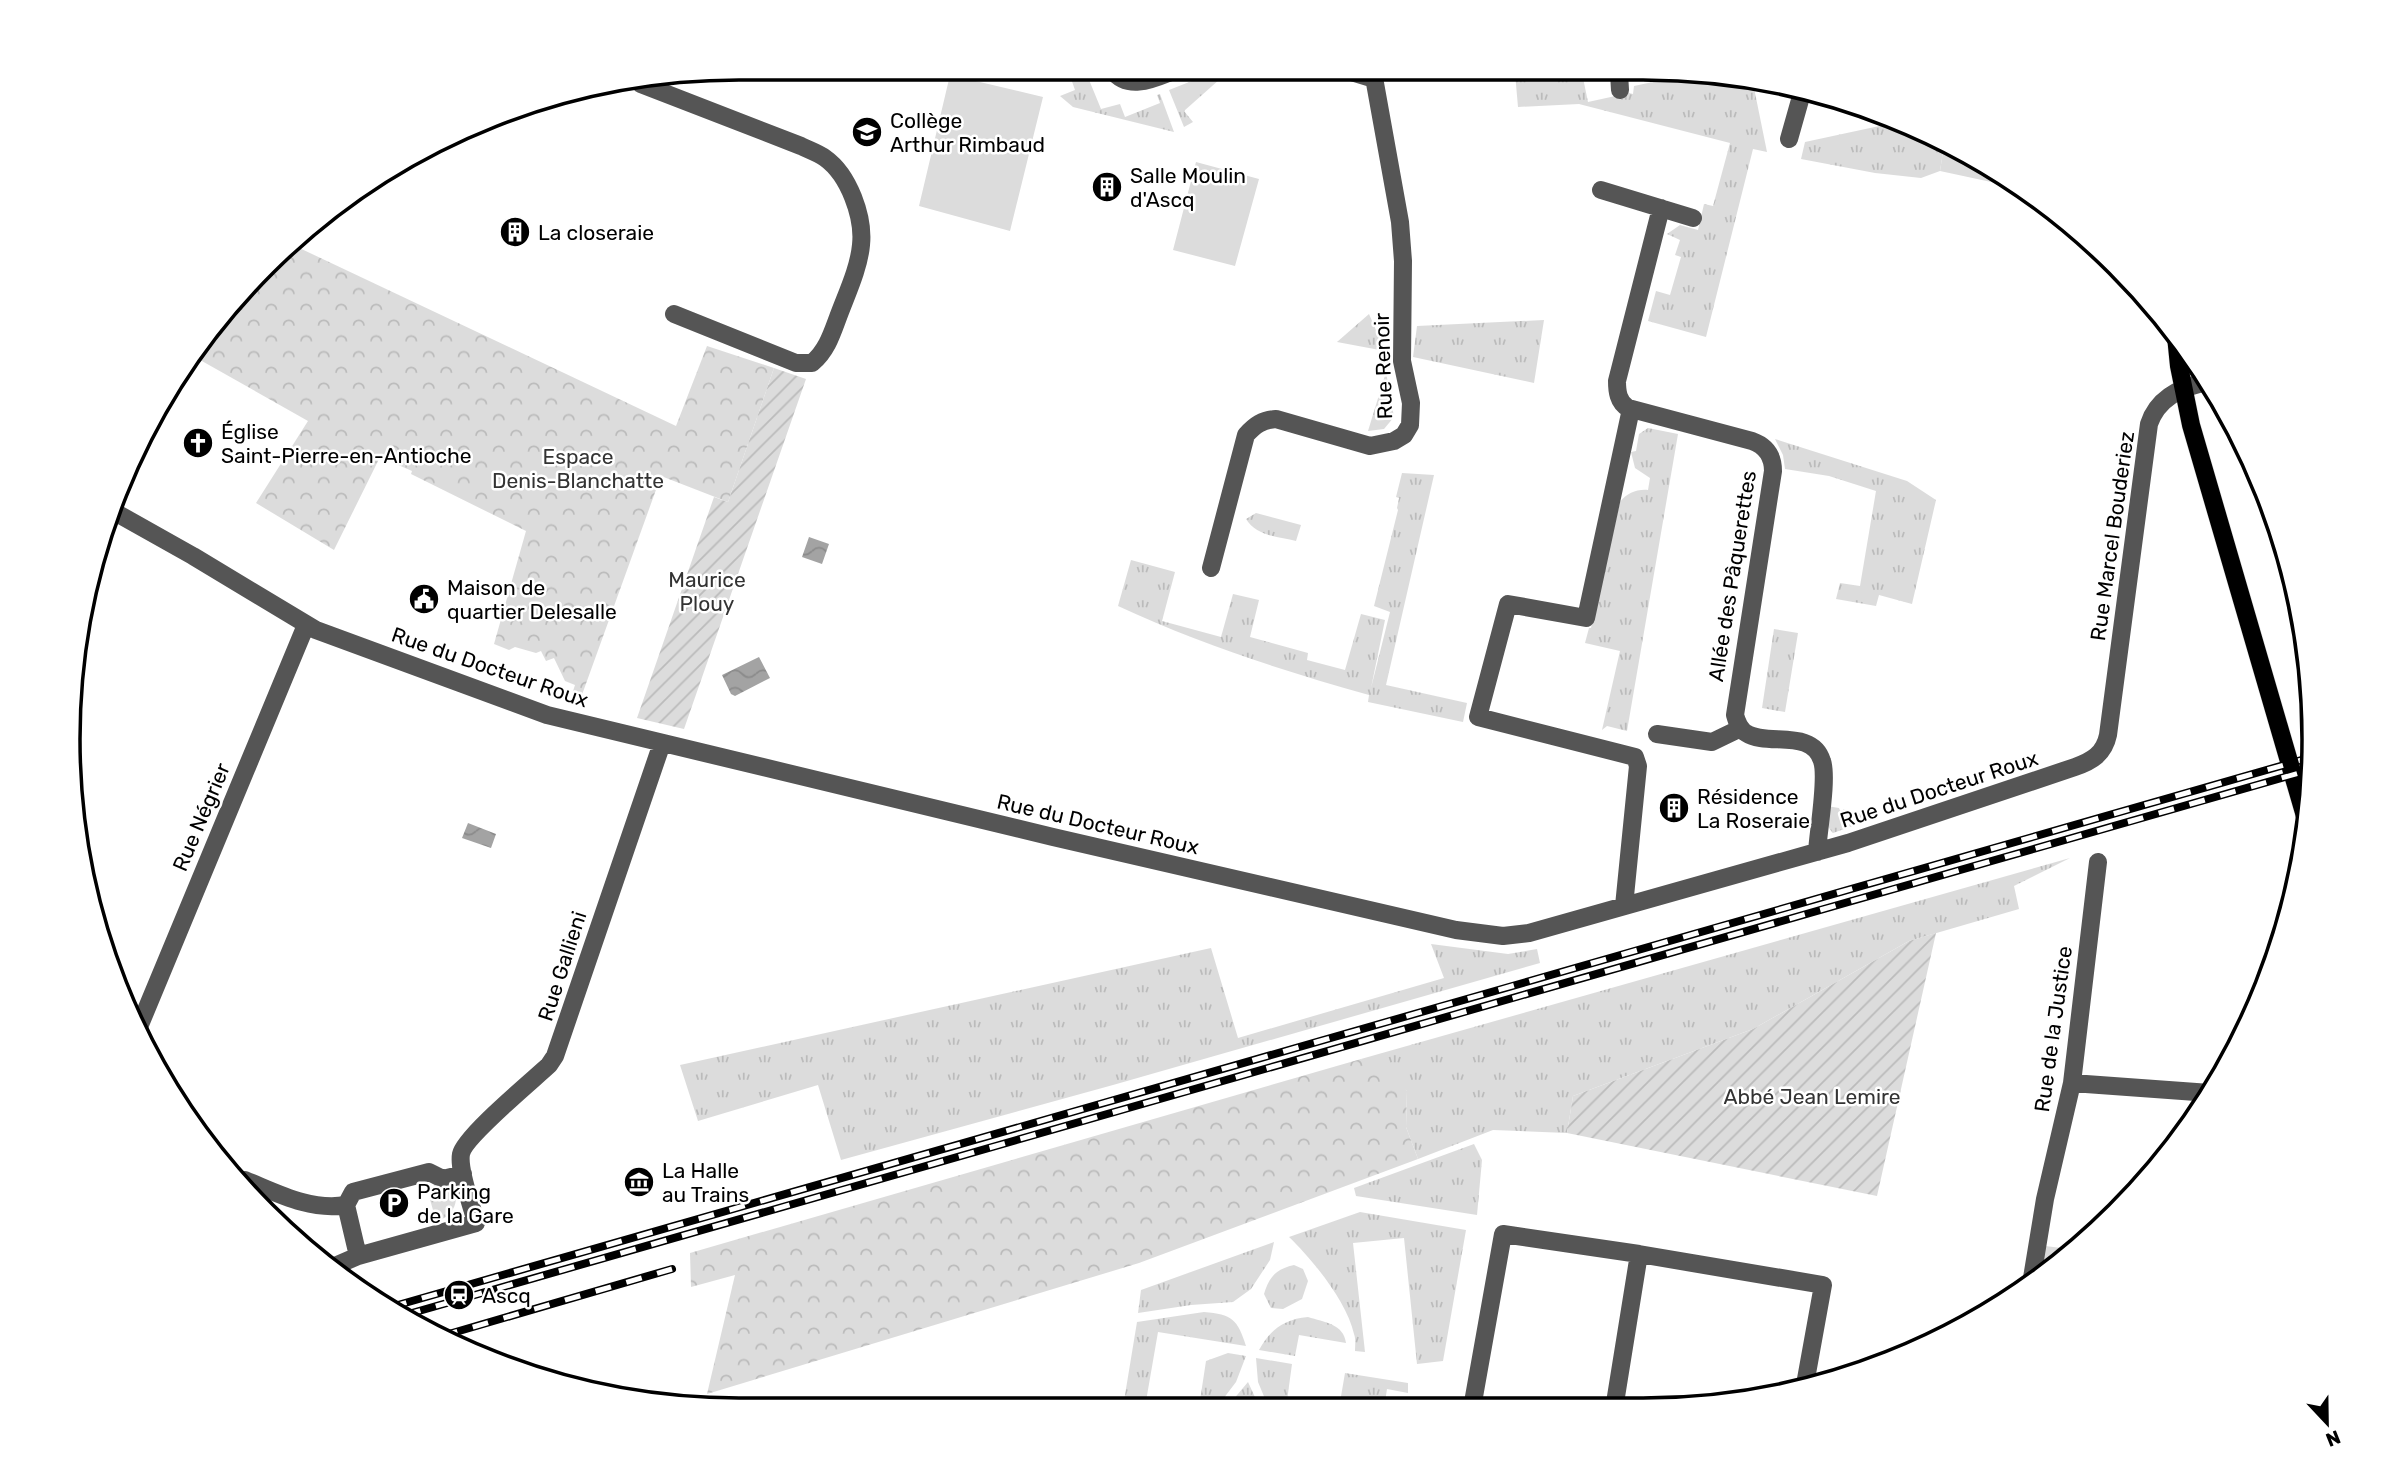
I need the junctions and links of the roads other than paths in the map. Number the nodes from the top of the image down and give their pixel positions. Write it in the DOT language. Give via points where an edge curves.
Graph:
graph roads {
  1 [pos="1120,80"];
  2 [pos="1144,80"];
  3 [pos="1375,80"];
  4 [pos="648,87"];
  5 [pos="1800,100"];
  6 [pos="1789,139"];
  7 [pos="1601,190"];
  8 [pos="1661,208"];
  9 [pos="1693,218"];
  10 [pos="674,314"];
  11 [pos="2179,356"];
  12 [pos="2198,385"];
  13 [pos="2183,389"];
  14 [pos="1631,409"];
  15 [pos="120,515"];
  16 [pos="1211,568"];
  17 [pos="306,625"];
  18 [pos="1741,728"];
  19 [pos="1657,734"];
  20 [pos="662,743"];
  21 [pos="2099,755"];
  22 [pos="2300,797"];
  23 [pos="1817,852"];
  24 [pos="2098,862"];
  25 [pos="1623,906"];
  26 [pos="143,1018"];
  27 [pos="2072,1083"];
  28 [pos="2200,1092"];
  29 [pos="464,1174"];
  30 [pos="253,1183"];
  31 [pos="345,1205"];
  32 [pos="1639,1254"];
  33 [pos="358,1256"];
  34 [pos="340,1264"];
  35 [pos="2033,1270"];
  36 [pos="1806,1378"];
  37 [pos="1474,1398"];
  38 [pos="1616,1398"];
  1 -- 2 [label="street"];
  3 -- 16 [label="street, Rue Renoir" via="1400,222 1402,361 1411,403 1410,425 1394,441 1370,446 1276,419 1253,427 1246,435"];
  4 -- 10 [label="street" via="825,158 848,188 861,233 843,303 825,349 813,363 796,363"];
  5 -- 6 [label="street"];
  7 -- 8 [label="street"];
  8 -- 9 [label="street"];
  8 -- 14 [label="street" via="1617,381 1621,401"];
  11 -- 13 [label="main road"];
  12 -- 13 [label="street"];
  13 -- 21 [label="street, Rue Marcel Bouderiez" via="2162,402 2149,424 2108,735"];
  13 -- 22 [label="main road"];
  14 -- 18 [label="street, Allée des Pâquerettes" via="1752,441 1772,460 1734,709"];
  14 -- 25 [label="street" via="1586,618 1508,604 1478,717 1635,757 1638,766"];
  15 -- 17 [label="street, Rue du Docteur Roux"];
  17 -- 20 [label="street, Rue du Docteur Roux" via="547,715"];
  17 -- 26 [label="street, Rue Négrier"];
  18 -- 19 [label="street" via="1712,742"];
  18 -- 23 [label="street" via="1750,735 1800,741 1820,755 1824,771"];
  20 -- 25 [label="street, Rue du Docteur Roux" via="1456,930 1514,936"];
  20 -- 29 [label="street, Rue Gallieni" via="555,1056 467,1142 461,1156"];
  21 -- 23 [label="street, Rue du Docteur Roux" via="2075,767"];
  23 -- 25 [label="street, Rue du Docteur Roux"];
  24 -- 27 [label="street, Rue de la Justice"];
  27 -- 28 [label="street"];
  27 -- 35 [label="street, Rue de la Justice"];
  29 -- 31 [label="street" via="443,1179 429,1172 353,1192"];
  29 -- 33 [label="street" via="476,1223"];
  30 -- 31 [label="street" via="311,1205"];
  31 -- 33 [label="street"];
  32 -- 36 [label="street" via="1823,1285"];
  32 -- 37 [label="street" via="1503,1234"];
  32 -- 38 [label="street"];
  33 -- 34 [label="street"];
}
